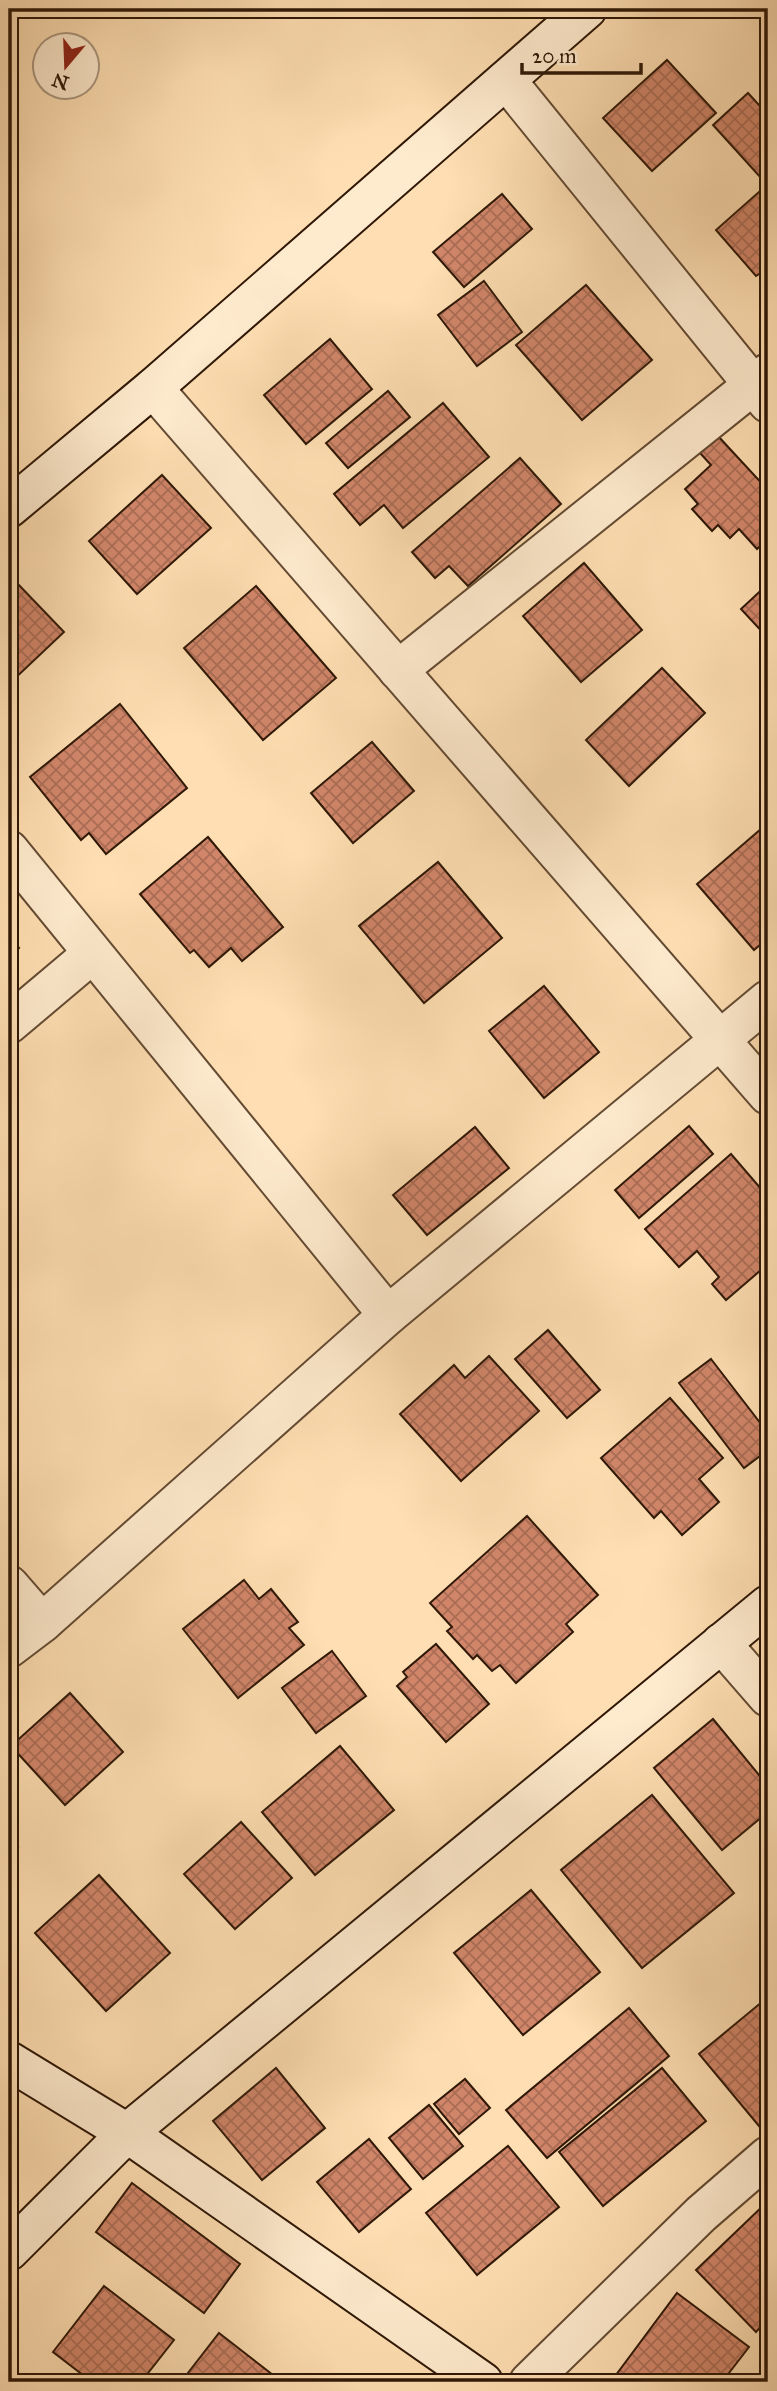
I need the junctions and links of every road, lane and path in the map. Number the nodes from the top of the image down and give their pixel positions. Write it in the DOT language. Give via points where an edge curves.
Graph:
graph roads {
  1 [pos="587,9"];
  2 [pos="506,80"];
  3 [pos="763,387"];
  4 [pos="152,388"];
  5 [pos="9,508"];
  6 [pos="398,670"];
  7 [pos="9,850"];
  8 [pos="92,954"];
  9 [pos="768,1000"];
  10 [pos="9,1024"];
  11 [pos="720,1041"];
  12 [pos="768,1095"];
  13 [pos="388,1315"];
  14 [pos="9,1585"];
  15 [pos="768,1605"];
  16 [pos="42,1623"];
  17 [pos="720,1643"];
  18 [pos="9,1648"];
  19 [pos="768,1697"];
  20 [pos="9,2061"];
  21 [pos="127,2133"];
  22 [pos="768,2156"];
  23 [pos="9,2250"];
  24 [pos="483,2382"];
  25 [pos="529,2382"];
  1 -- 2 [label="street"];
  2 -- 3 [label="street"];
  2 -- 4 [label="street"];
  3 -- 6 [label="street"];
  4 -- 5 [label="street"];
  4 -- 6 [label="street"];
  6 -- 11 [label="street"];
  7 -- 8 [label="street"];
  8 -- 10 [label="street"];
  8 -- 13 [label="street"];
  9 -- 11 [label="street"];
  11 -- 12 [label="street"];
  11 -- 13 [label="street"];
  13 -- 16 [label="street"];
  14 -- 16 [label="street"];
  15 -- 17 [label="street"];
  16 -- 18 [label="street"];
  17 -- 19 [label="street"];
  17 -- 21 [label="street"];
  20 -- 21 [label="street"];
  21 -- 23 [label="street"];
  21 -- 24 [label="street"];
  22 -- 25 [label="street" via="701,2214"];
}
